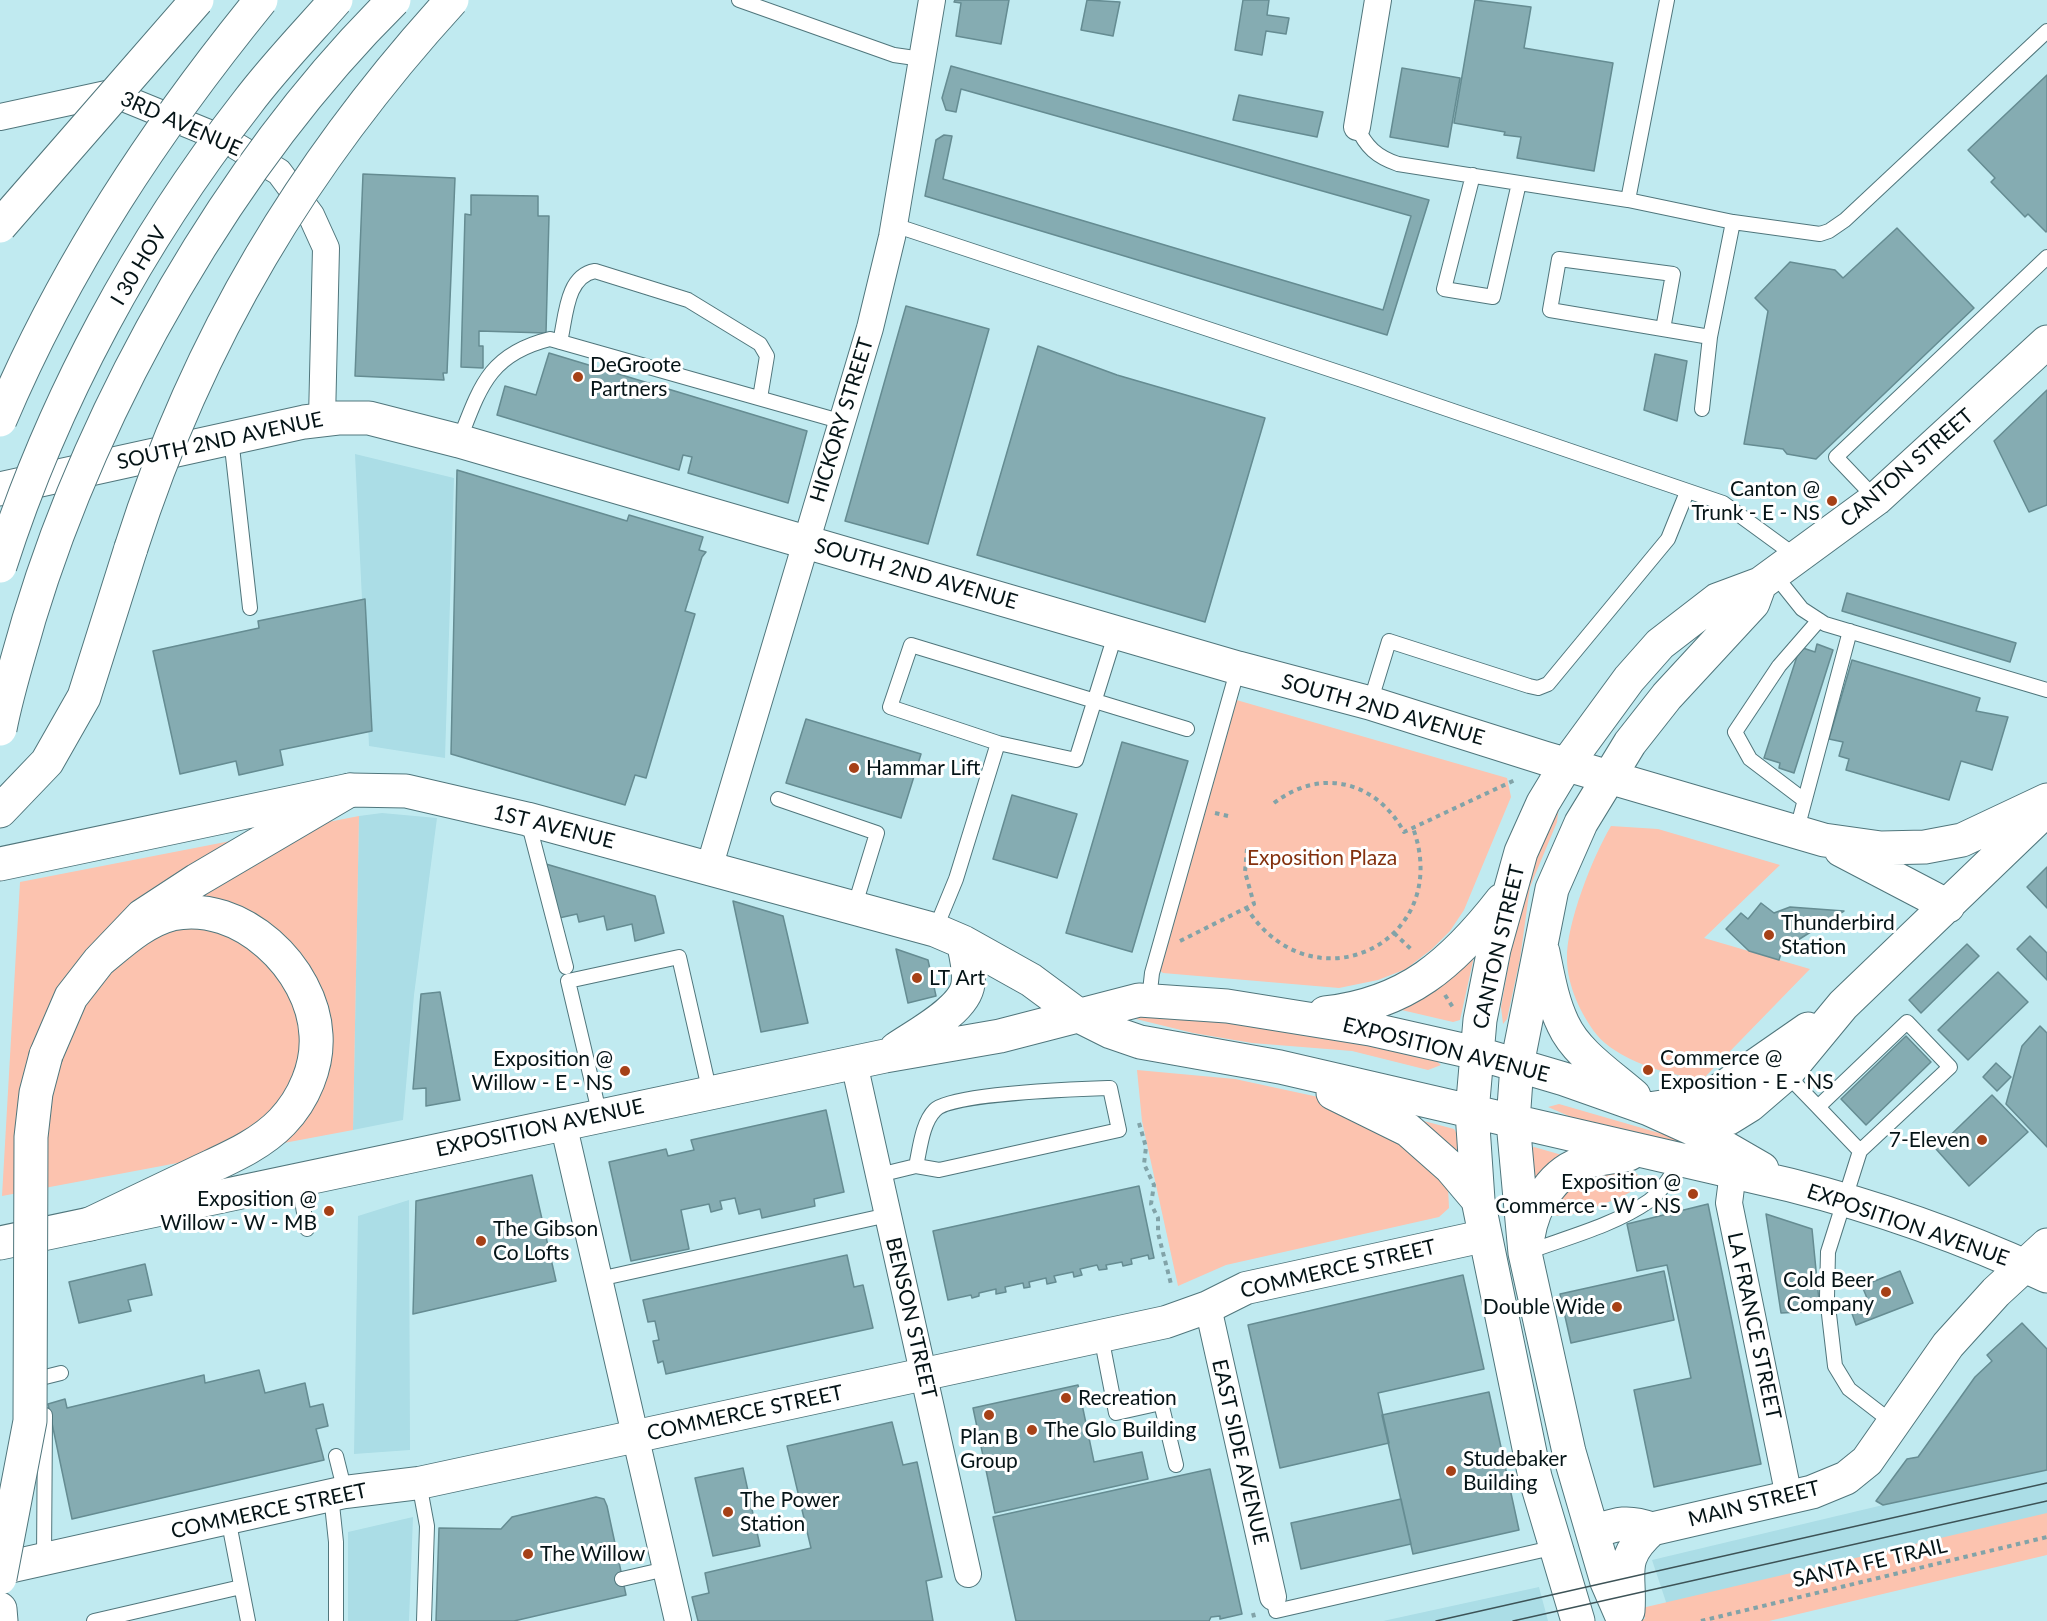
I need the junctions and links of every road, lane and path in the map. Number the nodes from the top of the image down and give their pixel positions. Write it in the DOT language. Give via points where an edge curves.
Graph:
graph roads {
  1 [pos="197,0"];
  2 [pos="261,0"];
  3 [pos="312,0"];
  4 [pos="336,0"];
  5 [pos="394,0"];
  6 [pos="452,0"];
  7 [pos="739,0"];
  8 [pos="932,0"];
  9 [pos="1378,0"];
  10 [pos="1667,0"];
  11 [pos="2047,31"];
  12 [pos="922,59"];
  13 [pos="0,117"];
  14 [pos="1357,127"];
  15 [pos="1473,175"];
  16 [pos="1519,183"];
  17 [pos="1628,200"];
  18 [pos="1733,222"];
  19 [pos="894,225"];
  20 [pos="0,226"];
  21 [pos="2047,256"];
  22 [pos="1663,329"];
  23 [pos="1710,337"];
  24 [pos="560,342"];
  25 [pos="2047,342"];
  26 [pos="760,398"];
  27 [pos="1702,409"];
  28 [pos="322,419"];
  29 [pos="0,420"];
  30 [pos="843,422"];
  31 [pos="231,438"];
  32 [pos="459,441"];
  33 [pos="0,489"];
  34 [pos="1687,492"];
  35 [pos="1876,499"];
  36 [pos="0,508"];
  37 [pos="805,541"];
  38 [pos="0,566"];
  39 [pos="1777,571"];
  40 [pos="250,608"];
  41 [pos="1819,620"];
  42 [pos="1850,631"];
  43 [pos="1116,632"];
  44 [pos="1238,668"];
  45 [pos="2047,690"];
  46 [pos="1095,702"];
  47 [pos="1370,703"];
  48 [pos="0,729"];
  49 [pos="1187,729"];
  50 [pos="998,743"];
  51 [pos="1566,765"];
  52 [pos="1608,777"];
  53 [pos="1515,780"];
  54 [pos="350,790"];
  55 [pos="778,799"];
  56 [pos="1804,800"];
  57 [pos="2047,800"];
  58 [pos="1274,803"];
  59 [pos="2047,809"];
  60 [pos="0,811"];
  61 [pos="527,819"];
  62 [pos="1413,828"];
  63 [pos="1810,837"];
  64 [pos="1247,849"];
  65 [pos="0,864"];
  66 [pos="709,868"];
  67 [pos="1509,891"];
  68 [pos="1948,906"];
  69 [pos="1246,907"];
  70 [pos="854,908"];
  71 [pos="1394,933"];
  72 [pos="949,936"];
  73 [pos="1541,942"];
  74 [pos="1158,952"];
  75 [pos="1417,956"];
  76 [pos="99,961"];
  77 [pos="566,968"];
  78 [pos="1149,1000"];
  79 [pos="1843,1005"];
  80 [pos="1294,1016"];
  81 [pos="1081,1017"];
  82 [pos="1476,1053"];
  83 [pos="869,1060"];
  84 [pos="1517,1065"];
  85 [pos="1280,1067"];
  86 [pos="1785,1074"];
  87 [pos="710,1093"];
  88 [pos="1818,1107"];
  89 [pos="1649,1109"];
  90 [pos="1472,1112"];
  91 [pos="600,1116"];
  92 [pos="1137,1116"];
  93 [pos="1513,1122"];
  94 [pos="563,1123"];
  95 [pos="1691,1128"];
  96 [pos="1860,1151"];
  97 [pos="1641,1152"];
  98 [pos="1680,1161"];
  99 [pos="1737,1164"];
  100 [pos="916,1167"];
  101 [pos="879,1175"];
  102 [pos="298,1179"];
  103 [pos="1845,1199"];
  104 [pos="1478,1200"];
  105 [pos="888,1215"];
  106 [pos="90,1224"];
  107 [pos="307,1229"];
  108 [pos="1484,1236"];
  109 [pos="0,1243"];
  110 [pos="1525,1253"];
  111 [pos="2040,1262"];
  112 [pos="599,1279"];
  113 [pos="1171,1284"];
  114 [pos="1208,1307"];
  115 [pos="1101,1336"];
  116 [pos="62,1373"];
  117 [pos="923,1374"];
  118 [pos="1893,1424"];
  119 [pos="635,1436"];
  120 [pos="336,1456"];
  121 [pos="1176,1465"];
  122 [pos="419,1483"];
  123 [pos="338,1494"];
  124 [pos="1789,1497"];
  125 [pos="228,1518"];
  126 [pos="1652,1529"];
  127 [pos="1593,1532"];
  128 [pos="2047,1537"];
  129 [pos="1556,1547"];
  130 [pos="44,1559"];
  131 [pos="0,1569"];
  132 [pos="666,1569"];
  133 [pos="968,1574"];
  134 [pos="0,1578"];
  135 [pos="622,1579"];
  136 [pos="240,1587"];
  137 [pos="1273,1597"];
  138 [pos="0,1610"];
  139 [pos="1,1621"];
  140 [pos="94,1621"];
  141 [pos="248,1621"];
  142 [pos="336,1621"];
  143 [pos="424,1621"];
  144 [pos="678,1621"];
  145 [pos="1578,1621"];
  146 [pos="1626,1621"];
  147 [pos="1701,1621"];
  1 -- 20 [label="main road, bridge"];
  2 -- 29 [label="main road, bridge" via="198,77 131,174 73,270"];
  3 -- 36 [label="main road, I 30 HOV" via="241,82 205,131 116,267 57,374"];
  4 -- 38 [label="main road, I 30 HOV, bridge" via="246,103 137,265 52,431"];
  5 -- 48 [label="main road, bridge" via="304,98 211,229 141,351 81,475 47,560"];
  6 -- 60 [label="main road, bridge" via="342,131 257,259 198,374 144,507 84,697 47,762"];
  7 -- 12 [label="lane" via="894,55"];
  8 -- 12 [label="street, HICKORY STREET"];
  9 -- 14 [label="street"];
  10 -- 17 [label="lane"];
  11 -- 18 [label="lane" via="1829,231 1820,234"];
  12 -- 19 [label="street, HICKORY STREET"];
  13 -- 28 [label="street, 3RD AVENUE" via="111,93 226,140 279,172 311,215 326,248"];
  14 -- 15 [label="lane" via="1367,146 1384,159"];
  15 -- 16 [label="lane"];
  15 -- 16 [label="lane" via="1444,289 1493,297"];
  16 -- 17 [label="lane"];
  17 -- 18 [label="lane"];
  18 -- 23 [label="lane"];
  19 -- 30 [label="street, HICKORY STREET"];
  19 -- 34 [label="lane"];
  21 -- 35 [label="lane" via="1836,457"];
  22 -- 22 [label="lane" via="1550,310 1559,259 1673,274"];
  22 -- 23 [label="lane"];
  23 -- 27 [label="lane"];
  24 -- 26 [label="lane"];
  24 -- 26 [label="lane" via="573,287 585,273 595,271 688,300 760,345 767,356"];
  24 -- 32 [label="lane" via="550,339 526,345 504,358 488,377"];
  25 -- 35 [label="main road, CANTON STREET"];
  26 -- 30 [label="lane"];
  28 -- 31 [label="main road, SOUTH 2ND AVENUE"];
  28 -- 32 [label="main road, SOUTH 2ND AVENUE" via="369,418"];
  30 -- 37 [label="street, HICKORY STREET"];
  31 -- 33 [label="main road, SOUTH 2ND AVENUE"];
  31 -- 40 [label="lane"];
  32 -- 37 [label="main road, SOUTH 2ND AVENUE"];
  34 -- 39 [label="lane" via="1723,503"];
  34 -- 47 [label="lane" via="1668,539 1548,684 1529,686 1389,641"];
  35 -- 39 [label="main road, CANTON STREET"];
  37 -- 43 [label="main road, SOUTH 2ND AVENUE"];
  37 -- 66 [label="street, HICKORY STREET"];
  39 -- 41 [label="lane" via="1802,609"];
  39 -- 51 [label="main road, CANTON STREET" via="1717,600 1660,644 1629,679"];
  39 -- 52 [label="main road, CANTON STREET" via="1753,603 1667,696"];
  41 -- 42 [label="lane"];
  41 -- 56 [label="lane" via="1779,666 1735,732 1750,759"];
  42 -- 45 [label="lane"];
  42 -- 56 [label="lane"];
  43 -- 44 [label="main road, SOUTH 2ND AVENUE"];
  43 -- 46 [label="lane"];
  44 -- 47 [label="main road, SOUTH 2ND AVENUE"];
  44 -- 74 [label="lane"];
  46 -- 49 [label="lane"];
  46 -- 50 [label="lane" via="1076,760"];
  46 -- 50 [label="lane" via="911,645 890,706"];
  47 -- 51 [label="main road, SOUTH 2ND AVENUE"];
  50 -- 72 [label="lane" via="956,879"];
  51 -- 52 [label="main road, SOUTH 2ND AVENUE"];
  51 -- 67 [label="main road, CANTON STREET" via="1543,803"];
  52 -- 63 [label="main road, SOUTH 2ND AVENUE"];
  52 -- 73 [label="main road, CANTON STREET" via="1566,854 1552,890"];
  53 -- 62 [label="path"];
  54 -- 61 [label="main road, 1ST AVENUE" via="406,791"];
  54 -- 65 [label="main road, 1ST AVENUE"];
  54 -- 76 [label="main road" via="142,916"];
  55 -- 70 [label="lane" via="877,833"];
  56 -- 63 [label="lane"];
  57 -- 63 [label="main road, SOUTH 2ND AVENUE" via="1962,840 1926,847 1881,848"];
  58 -- 62 [label="path" via="1311,784 1343,784 1373,795 1404,832"];
  59 -- 68 [label="main road"];
  61 -- 66 [label="main road, 1ST AVENUE"];
  61 -- 77 [label="lane"];
  62 -- 71 [label="path" via="1422,862 1422,880 1410,914"];
  63 -- 68 [label="main road, SOUTH 2ND AVENUE"];
  64 -- 69 [label="path" via="1245,872 1254,903"];
  66 -- 70 [label="main road, 1ST AVENUE"];
  67 -- 80 [label="main road" via="1455,956 1422,981 1356,1010"];
  67 -- 82 [label="main road, CANTON STREET" via="1483,998"];
  68 -- 79 [label="main road"];
  69 -- 71 [label="path" via="1271,939 1322,959 1357,954"];
  69 -- 74 [label="path"];
  70 -- 72 [label="main road, 1ST AVENUE"];
  71 -- 75 [label="path"];
  72 -- 81 [label="main road, 1ST AVENUE" via="1031,980"];
  72 -- 83 [label="main road" via="968,985 963,997 943,1018"];
  73 -- 84 [label="main road, CANTON STREET"];
  73 -- 89 [label="main road" via="1563,1026 1590,1058"];
  74 -- 78 [label="lane"];
  76 -- 106 [label="main road" via="141,928 170,915 199,913 226,919 246,928 278,953 305,993 316,1034 308,1082 282,1123 249,1148"];
  76 -- 134 [label="main road, bridge" via="71,998 46,1055 36,1093 31,1137 30,1422"];
  78 -- 80 [label="main road, EXPOSITION AVENUE"];
  78 -- 81 [label="main road, EXPOSITION AVENUE"];
  79 -- 86 [label="main road"];
  79 -- 89 [label="main road" via="1710,1097"];
  80 -- 82 [label="main road, EXPOSITION AVENUE"];
  81 -- 83 [label="main road, EXPOSITION AVENUE"];
  81 -- 85 [label="main road, EXPOSITION AVENUE" via="1140,1042"];
  82 -- 84 [label="main road, EXPOSITION AVENUE"];
  82 -- 90 [label="main road, CANTON STREET"];
  83 -- 87 [label="main road, EXPOSITION AVENUE"];
  83 -- 101 [label="street, BENSON STREET"];
  84 -- 89 [label="main road, EXPOSITION AVENUE"];
  84 -- 93 [label="main road, CANTON STREET"];
  85 -- 90 [label="main road, EXPOSITION AVENUE"];
  85 -- 104 [label="main road" via="1408,1130 1451,1167"];
  86 -- 88 [label="lane"];
  86 -- 95 [label="main road" via="1729,1118"];
  87 -- 91 [label="main road, EXPOSITION AVENUE"];
  87 -- 91 [label="lane" via="679,957 568,981"];
  88 -- 96 [label="lane"];
  88 -- 96 [label="lane" via="1907,1022 1936,1052 1950,1067"];
  89 -- 95 [label="main road, EXPOSITION AVENUE"];
  90 -- 93 [label="main road, EXPOSITION AVENUE"];
  90 -- 104 [label="main road, CANTON STREET"];
  91 -- 94 [label="main road, EXPOSITION AVENUE"];
  92 -- 113 [label="path" via="1146,1147 1144,1164 1154,1185 1151,1204 1158,1218"];
  93 -- 97 [label="main road, EXPOSITION AVENUE"];
  93 -- 110 [label="main road, CANTON STREET"];
  94 -- 102 [label="main road, EXPOSITION AVENUE"];
  94 -- 112 [label="street"];
  95 -- 99 [label="main road, EXPOSITION AVENUE"];
  96 -- 103 [label="lane"];
  97 -- 98 [label="main road, EXPOSITION AVENUE"];
  97 -- 110 [label="main road" via="1585,1162 1550,1186 1537,1204"];
  98 -- 99 [label="main road, EXPOSITION AVENUE"];
  98 -- 110 [label="lane" via="1670,1179 1650,1200 1616,1218"];
  99 -- 103 [label="main road, EXPOSITION AVENUE" via="1790,1185"];
  99 -- 124 [label="street, LA FRANCE STREET" via="1729,1203"];
  100 -- 100 [label="lane" via="939,1170 1119,1130 1110,1088 995,1095 937,1107 928,1119"];
  100 -- 101 [label="lane"];
  101 -- 105 [label="street, BENSON STREET"];
  102 -- 106 [label="main road, EXPOSITION AVENUE"];
  102 -- 107 [label="lane"];
  103 -- 111 [label="main road, EXPOSITION AVENUE"];
  103 -- 118 [label="lane" via="1828,1252 1827,1297 1835,1366 1848,1389"];
  104 -- 108 [label="main road, CANTON STREET"];
  105 -- 112 [label="lane"];
  105 -- 117 [label="street, BENSON STREET"];
  106 -- 109 [label="main road, EXPOSITION AVENUE" via="46,1239"];
  108 -- 114 [label="street, COMMERCE STREET" via="1271,1281 1246,1288"];
  108 -- 129 [label="main road, CANTON STREET" via="1535,1477"];
  110 -- 127 [label="main road, CANTON STREET" via="1569,1452"];
  111 -- 118 [label="main road, MAIN STREET" via="1996,1292 1948,1346"];
  112 -- 119 [label="street"];
  114 -- 115 [label="street, COMMERCE STREET" via="1166,1322"];
  114 -- 137 [label="street, EAST SIDE AVENUE"];
  115 -- 117 [label="street, COMMERCE STREET"];
  115 -- 121 [label="lane" via="1116,1413 1161,1403"];
  116 -- 130 [label="lane" via="45,1383"];
  117 -- 119 [label="street, COMMERCE STREET"];
  117 -- 133 [label="street, BENSON STREET"];
  118 -- 124 [label="main road, MAIN STREET" via="1867,1461 1846,1478"];
  119 -- 122 [label="street, COMMERCE STREET"];
  119 -- 132 [label="street"];
  120 -- 123 [label="lane"];
  122 -- 123 [label="street, COMMERCE STREET"];
  122 -- 143 [label="lane" via="427,1526"];
  123 -- 125 [label="street, COMMERCE STREET"];
  123 -- 142 [label="lane"];
  124 -- 126 [label="main road, MAIN STREET"];
  125 -- 130 [label="street, COMMERCE STREET"];
  125 -- 136 [label="lane"];
  126 -- 127 [label="main road, MAIN STREET" via="1633,1522"];
  126 -- 146 [label="main road" via="1627,1564"];
  127 -- 146 [label="main road" via="1607,1582"];
  128 -- 147 [label="path, SANTA FE TRAIL"];
  129 -- 137 [label="lane" via="1275,1611"];
  129 -- 145 [label="main road"];
  130 -- 131 [label="street, COMMERCE STREET"];
  132 -- 135 [label="lane"];
  132 -- 144 [label="street"];
  136 -- 140 [label="lane"];
  136 -- 141 [label="lane"];
  138 -- 139 [label="main road"];
}
